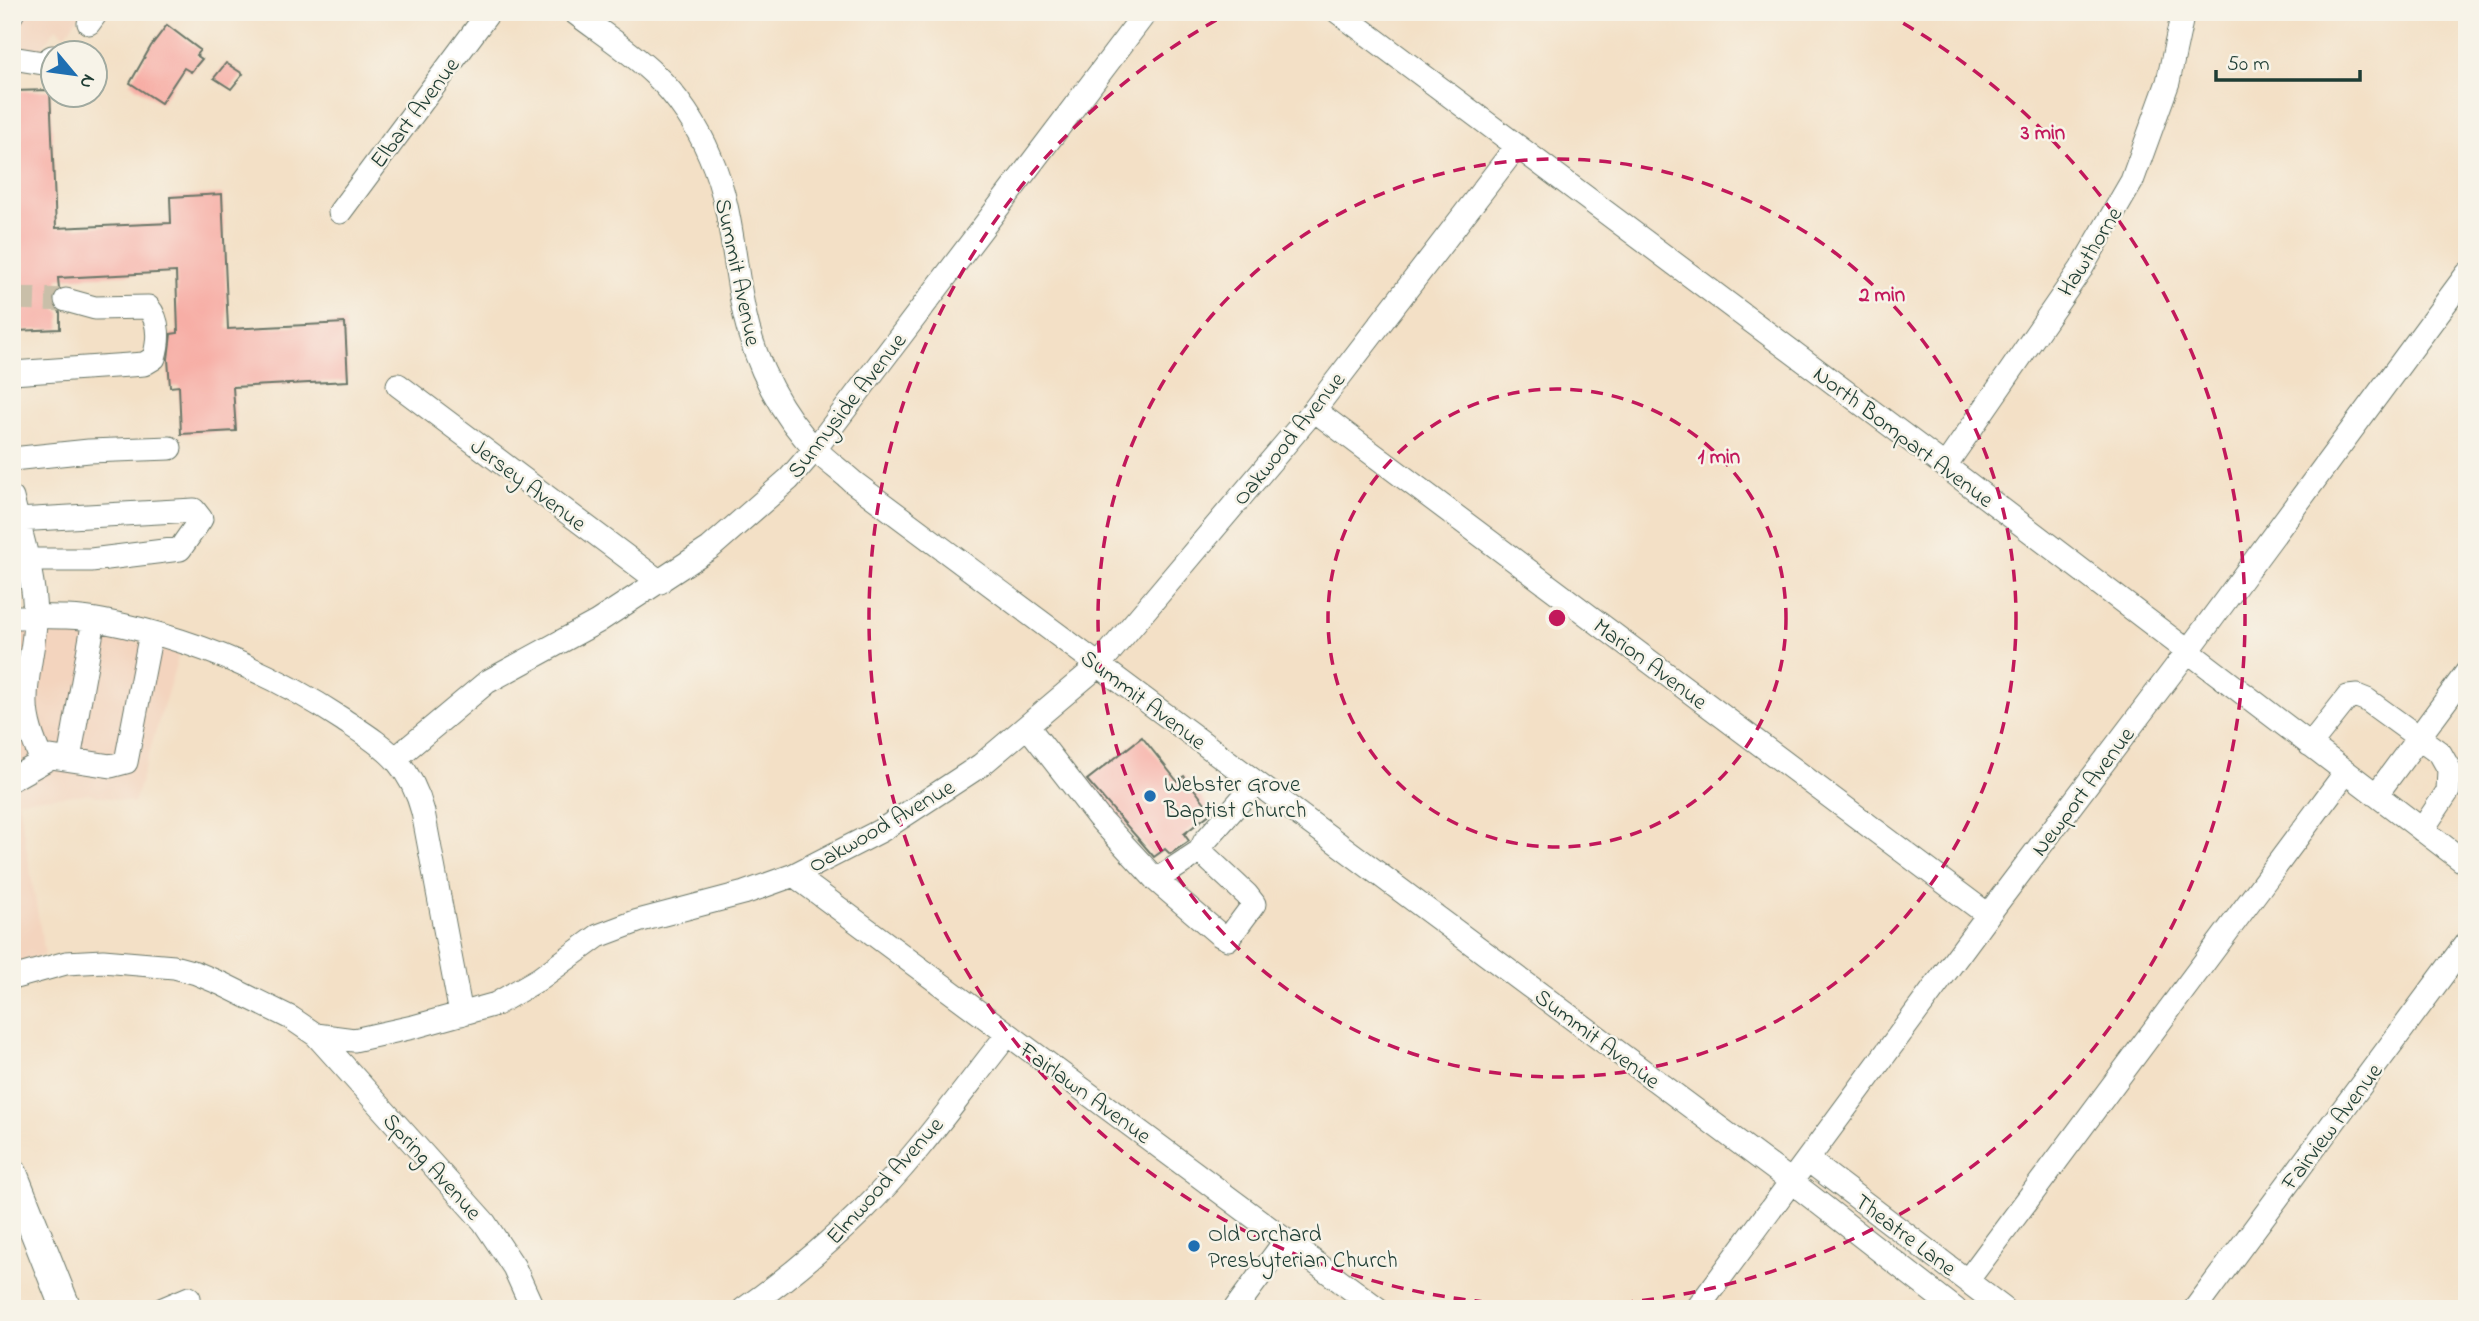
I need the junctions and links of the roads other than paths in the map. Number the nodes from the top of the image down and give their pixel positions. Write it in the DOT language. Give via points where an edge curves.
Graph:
graph roads {
  1 [pos="489,12"];
  2 [pos="574,12"];
  3 [pos="1146,12"];
  4 [pos="1338,12"];
  5 [pos="2183,12"];
  6 [pos="12,58"];
  7 [pos="38,61"];
  8 [pos="1516,147"];
  9 [pos="340,212"];
  10 [pos="2467,274"];
  11 [pos="66,300"];
  12 [pos="12,373"];
  13 [pos="398,385"];
  14 [pos="1314,410"];
  15 [pos="170,448"];
  16 [pos="815,449"];
  17 [pos="12,459"];
  18 [pos="1945,466"];
  19 [pos="15,509"];
  20 [pos="27,560"];
  21 [pos="660,582"];
  22 [pos="24,617"];
  23 [pos="94,620"];
  24 [pos="151,632"];
  25 [pos="2188,651"];
  26 [pos="1098,666"];
  27 [pos="2467,671"];
  28 [pos="1028,727"];
  29 [pos="2419,737"];
  30 [pos="2310,745"];
  31 [pos="69,759"];
  32 [pos="395,759"];
  33 [pos="42,761"];
  34 [pos="2346,772"];
  35 [pos="12,779"];
  36 [pos="1256,783"];
  37 [pos="2376,795"];
  38 [pos="2422,830"];
  39 [pos="1200,851"];
  40 [pos="2467,864"];
  41 [pos="794,875"];
  42 [pos="1156,880"];
  43 [pos="1988,915"];
  44 [pos="2467,942"];
  45 [pos="12,978"];
  46 [pos="461,1014"];
  47 [pos="1008,1034"];
  48 [pos="316,1035"];
  49 [pos="1808,1160"];
  50 [pos="12,1172"];
  51 [pos="1792,1182"];
  52 [pos="1286,1240"];
  53 [pos="1967,1280"];
  54 [pos="190,1298"];
  55 [pos="66,1309"];
  56 [pos="163,1309"];
  57 [pos="533,1309"];
  58 [pos="744,1309"];
  59 [pos="1235,1309"];
  60 [pos="1378,1309"];
  61 [pos="1697,1309"];
  62 [pos="1955,1309"];
  63 [pos="2004,1309"];
  64 [pos="2195,1309"];
  1 -- 9 [label="street, Elbart Avenue"];
  2 -- 16 [label="street, Summit Avenue" via="654,74 705,146 730,218 755,353 775,394"];
  3 -- 16 [label="street, Sunnyside Avenue"];
  4 -- 8 [label="street, North Bompart Avenue"];
  5 -- 18 [label="street, Hawthorne" via="2168,82 2132,181 2081,269"];
  6 -- 7 [label="street"];
  8 -- 14 [label="street, Oakwood Avenue"];
  8 -- 18 [label="street, North Bompart Avenue"];
  10 -- 25 [label="street, Newport Avenue"];
  11 -- 12 [label="street" via="95,308 148,307 156,316 154,358 144,364"];
  13 -- 21 [label="street, Jersey Avenue"];
  14 -- 26 [label="street, Oakwood Avenue"];
  14 -- 43 [label="street, Marion Avenue"];
  15 -- 17 [label="street"];
  16 -- 21 [label="street, Sunnyside Avenue" via="752,513"];
  16 -- 26 [label="street, Summit Avenue"];
  18 -- 25 [label="street, North Bompart Avenue"];
  19 -- 20 [label="street"];
  19 -- 20 [label="street" via="194,510 201,519 180,549 91,560"];
  20 -- 22 [label="street" via="32,579"];
  21 -- 32 [label="street, Sunnyside Avenue" via="487,682"];
  22 -- 23 [label="street"];
  22 -- 33 [label="street" via="34,642 26,700 30,732"];
  23 -- 24 [label="street"];
  23 -- 31 [label="street"];
  24 -- 31 [label="street" via="126,762 111,766"];
  24 -- 32 [label="street" via="219,654 287,686"];
  25 -- 30 [label="street, North Bompart Avenue"];
  25 -- 43 [label="street, Newport Avenue"];
  26 -- 28 [label="street, Oakwood Avenue"];
  26 -- 36 [label="street, Summit Avenue"];
  27 -- 29 [label="street"];
  28 -- 41 [label="street, Oakwood Avenue" via="937,796"];
  28 -- 42 [label="street" via="1098,817"];
  29 -- 30 [label="street" via="2357,696 2348,697"];
  29 -- 37 [label="street"];
  29 -- 38 [label="street" via="2440,753 2449,769 2448,791"];
  30 -- 34 [label="street, North Bompart Avenue"];
  31 -- 33 [label="street"];
  32 -- 46 [label="street" via="418,794 423,812"];
  33 -- 35 [label="street"];
  34 -- 37 [label="street, North Bompart Avenue"];
  34 -- 53 [label="street"];
  36 -- 39 [label="street"];
  36 -- 51 [label="street, Summit Avenue"];
  37 -- 38 [label="street, North Bompart Avenue"];
  38 -- 40 [label="street, North Bompart Avenue"];
  39 -- 42 [label="street"];
  39 -- 42 [label="street" via="1254,904 1228,939"];
  41 -- 46 [label="street, Oakwood Avenue" via="598,936 519,992"];
  41 -- 47 [label="street, Fairlawn Avenue"];
  43 -- 49 [label="street, Newport Avenue"];
  44 -- 64 [label="street, Fairview Avenue"];
  45 -- 48 [label="street, Oakwood Avenue" via="66,962 174,967 222,984"];
  46 -- 48 [label="street, Oakwood Avenue" via="354,1040"];
  47 -- 52 [label="street, Fairlawn Avenue"];
  47 -- 58 [label="street, Elmwood Avenue" via="866,1207"];
  48 -- 57 [label="street, Spring Avenue" via="484,1222 514,1267"];
  49 -- 51 [label="street, Newport Avenue"];
  49 -- 53 [label="street, Theatre Lane"];
  50 -- 55 [label="main road"];
  51 -- 61 [label="street, Newport Avenue"];
  51 -- 62 [label="street, Summit Avenue"];
  52 -- 59 [label="street"];
  52 -- 60 [label="street, Fairlawn Avenue"];
  53 -- 63 [label="street, Theatre Lane"];
  54 -- 56 [label="street"];
}
